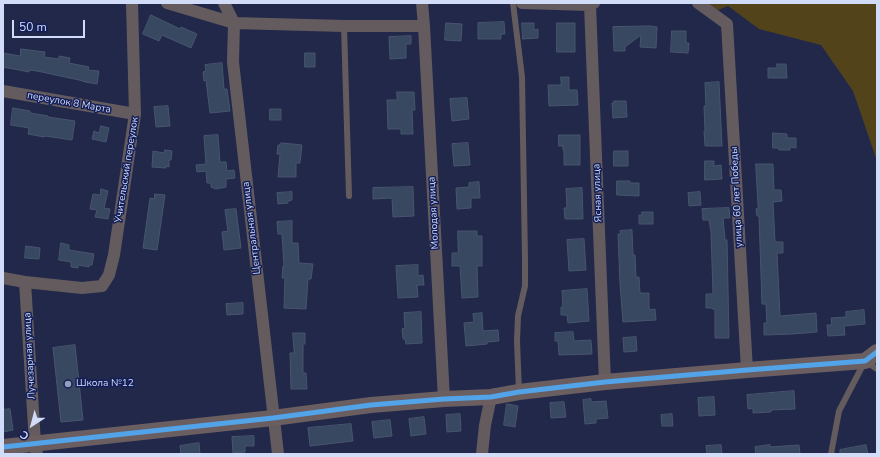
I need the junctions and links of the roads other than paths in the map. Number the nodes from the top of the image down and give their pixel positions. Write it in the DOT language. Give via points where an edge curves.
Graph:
graph roads {
  1 [pos="132,3"];
  2 [pos="167,3"];
  3 [pos="224,3"];
  4 [pos="422,3"];
  5 [pos="513,3"];
  6 [pos="522,3"];
  7 [pos="698,3"];
  8 [pos="592,4"];
  9 [pos="234,23"];
  10 [pos="344,26"];
  11 [pos="424,26"];
  12 [pos="3,91"];
  13 [pos="135,114"];
  14 [pos="349,196"];
  15 [pos="3,278"];
  16 [pos="25,282"];
  17 [pos="873,361"];
  18 [pos="747,370"];
  19 [pos="606,382"];
  20 [pos="519,392"];
  21 [pos="491,397"];
  22 [pos="444,399"];
  23 [pos="273,418"];
  24 [pos="3,447"];
  25 [pos="36,448"];
  26 [pos="278,454"];
  27 [pos="482,454"];
  28 [pos="831,454"];
  1 -- 13 [label="street, Учительский переулок"];
  2 -- 9 [label="street"];
  3 -- 9 [label="street, Центральная улица"];
  4 -- 11 [label="street, Молодая улица"];
  5 -- 20 [label="lane" via="522,77 525,260 525,286 518,316"];
  6 -- 8 [label="street"];
  7 -- 18 [label="street, улица 60 лет Победы" via="727,24"];
  8 -- 19 [label="street, Ясная улица"];
  9 -- 10 [label="street"];
  9 -- 23 [label="street, Центральная улица" via="233,62"];
  10 -- 11 [label="street"];
  10 -- 14 [label="lane"];
  11 -- 22 [label="street, Молодая улица"];
  12 -- 13 [label="street, переулок 8 Марта"];
  13 -- 16 [label="street, Учительский переулок" via="114,255 109,275 102,286 82,288"];
  15 -- 16 [label="street"];
  16 -- 25 [label="street, Лучезарная улица"];
  17 -- 18 [label="street"];
  17 -- 28 [label="lane" via="839,411"];
  18 -- 19 [label="street"];
  19 -- 20 [label="street"];
  20 -- 21 [label="street"];
  21 -- 22 [label="street"];
  21 -- 27 [label="street"];
  22 -- 23 [label="street" via="371,405"];
  23 -- 25 [label="street"];
  23 -- 26 [label="street, Центральная улица"];
  24 -- 25 [label="street"];
}
